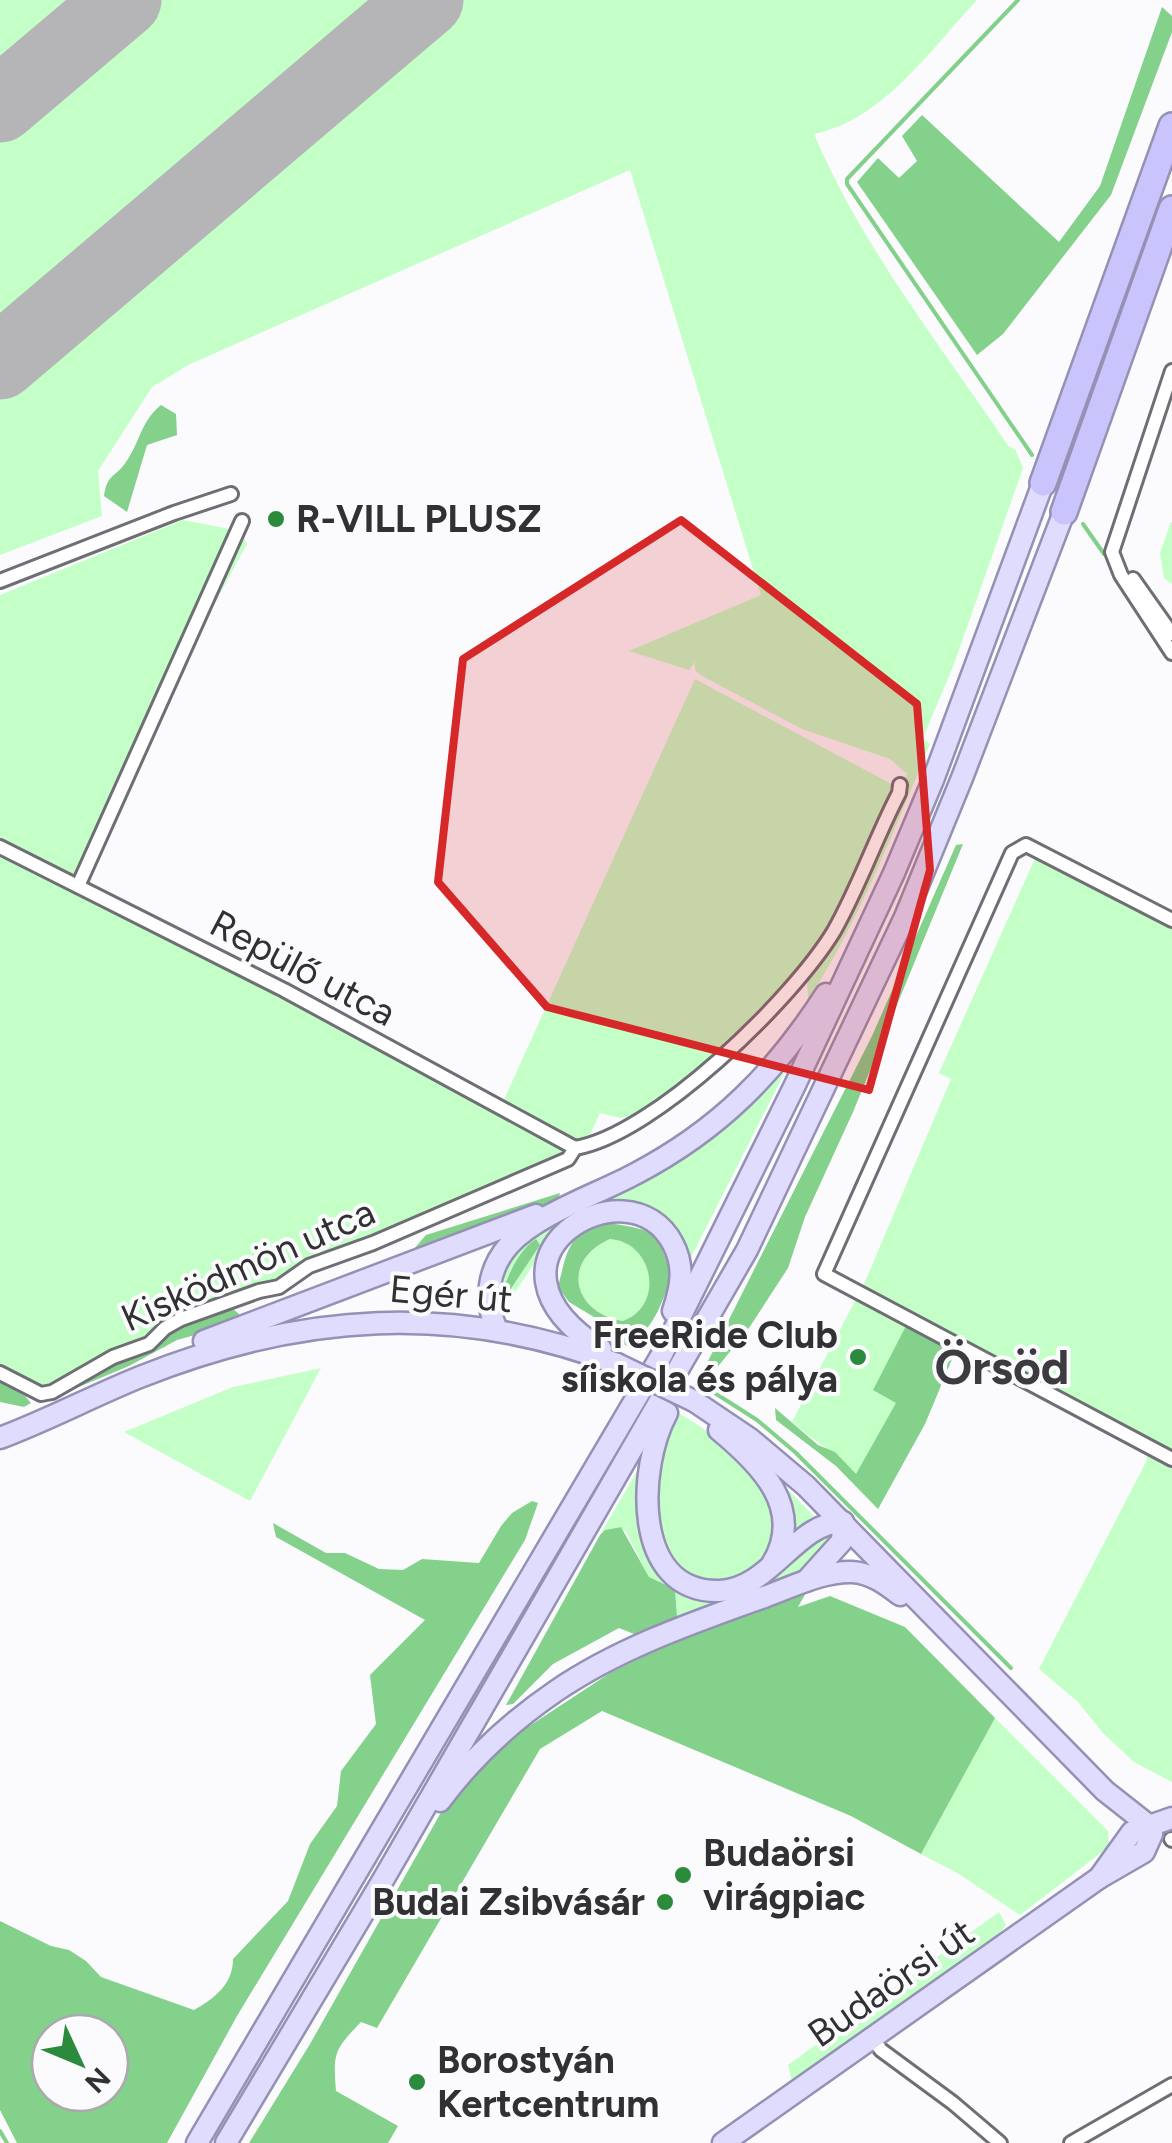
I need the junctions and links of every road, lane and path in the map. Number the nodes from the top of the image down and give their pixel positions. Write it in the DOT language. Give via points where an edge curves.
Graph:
graph roads {
  1 [pos="1172,126"];
  2 [pos="1172,209"];
  3 [pos="1172,370"];
  4 [pos="1043,484"];
  5 [pos="231,494"];
  6 [pos="1064,512"];
  7 [pos="242,522"];
  8 [pos="1116,539"];
  9 [pos="0,581"];
  10 [pos="1172,634"];
  11 [pos="1172,653"];
  12 [pos="900,784"];
  13 [pos="0,847"];
  14 [pos="894,874"];
  15 [pos="78,886"];
  16 [pos="1172,920"];
  17 [pos="575,1148"];
  18 [pos="599,1192"];
  19 [pos="709,1320"];
  20 [pos="496,1330"];
  21 [pos="661,1356"];
  22 [pos="617,1364"];
  23 [pos="0,1373"];
  24 [pos="139,1377"];
  25 [pos="694,1401"];
  26 [pos="0,1438"];
  27 [pos="1172,1459"];
  28 [pos="843,1522"];
  29 [pos="771,1565"];
  30 [pos="806,1582"];
  31 [pos="930,1614"];
  32 [pos="1106,1791"];
  33 [pos="1172,1814"];
  34 [pos="1158,1835"];
  35 [pos="1118,1850"];
  36 [pos="1099,1878"];
  37 [pos="383,1880"];
  38 [pos="873,2039"];
  39 [pos="1172,2084"];
  40 [pos="197,2143"];
  41 [pos="226,2143"];
  42 [pos="723,2143"];
  43 [pos="1000,2143"];
  44 [pos="1071,2143"];
  1 -- 4 [label="highway"];
  2 -- 6 [label="highway"];
  3 -- 8 [label="street"];
  4 -- 14 [label="main road"];
  5 -- 9 [label="street"];
  6 -- 19 [label="main road" via="905,916"];
  7 -- 15 [label="street"];
  8 -- 10 [label="street" via="1126,569"];
  8 -- 11 [label="street" via="1116,566"];
  12 -- 17 [label="street, Kisködmön utca" via="834,930 759,1021 656,1111 605,1141"];
  13 -- 15 [label="street, Repülő utca"];
  14 -- 18 [label="main road" via="868,906 796,1040 758,1084 674,1152"];
  14 -- 21 [label="main road"];
  15 -- 17 [label="street, Repülő utca"];
  16 -- 27 [label="street" via="1026,845 1012,853 824,1274"];
  17 -- 23 [label="street, Kisködmön utca" via="568,1159 310,1266 279,1287 181,1319 149,1344 52,1392 42,1394"];
  18 -- 20 [label="main road" via="511,1243 491,1280"];
  18 -- 24 [label="main road" via="173,1353"];
  19 -- 29 [label="main road" via="657,1438 650,1536 668,1570 701,1590 740,1588"];
  19 -- 37 [label="main road"];
  20 -- 22 [label="main road, Egér út"];
  20 -- 24 [label="main road, Egér út" via="411,1322 319,1327 222,1348"];
  21 -- 22 [label="main road" via="682,1283 674,1248 640,1216 596,1214 555,1242 545,1282 564,1322"];
  21 -- 40 [label="main road"];
  22 -- 25 [label="main road, Egér út, bridge"];
  24 -- 26 [label="main road, Egér út"];
  25 -- 28 [label="main road, Egér út" via="750,1438"];
  25 -- 29 [label="main road" via="778,1495 786,1522"];
  28 -- 29 [label="main road" via="821,1526"];
  28 -- 30 [label="main road" via="842,1541"];
  28 -- 31 [label="main road, Egér út"];
  30 -- 31 [label="main road" via="866,1574"];
  30 -- 37 [label="main road" via="637,1646 555,1692 481,1754"];
  31 -- 32 [label="main road, Egér út"];
  32 -- 33 [label="main road" via="1144,1810"];
  32 -- 34 [label="main road, Egér út"];
  32 -- 35 [label="main road" via="1119,1821"];
  33 -- 34 [label="main road, Budaörsi út"];
  34 -- 35 [label="main road, Budaörsi út"];
  34 -- 36 [label="main road, Budaörsi út" via="1116,1873"];
  35 -- 36 [label="main road, Budaörsi út"];
  36 -- 38 [label="main road, Budaörsi út"];
  37 -- 41 [label="main road"];
  38 -- 42 [label="main road, Budaörsi út"];
  38 -- 43 [label="street"];
  39 -- 44 [label="street"];
}
